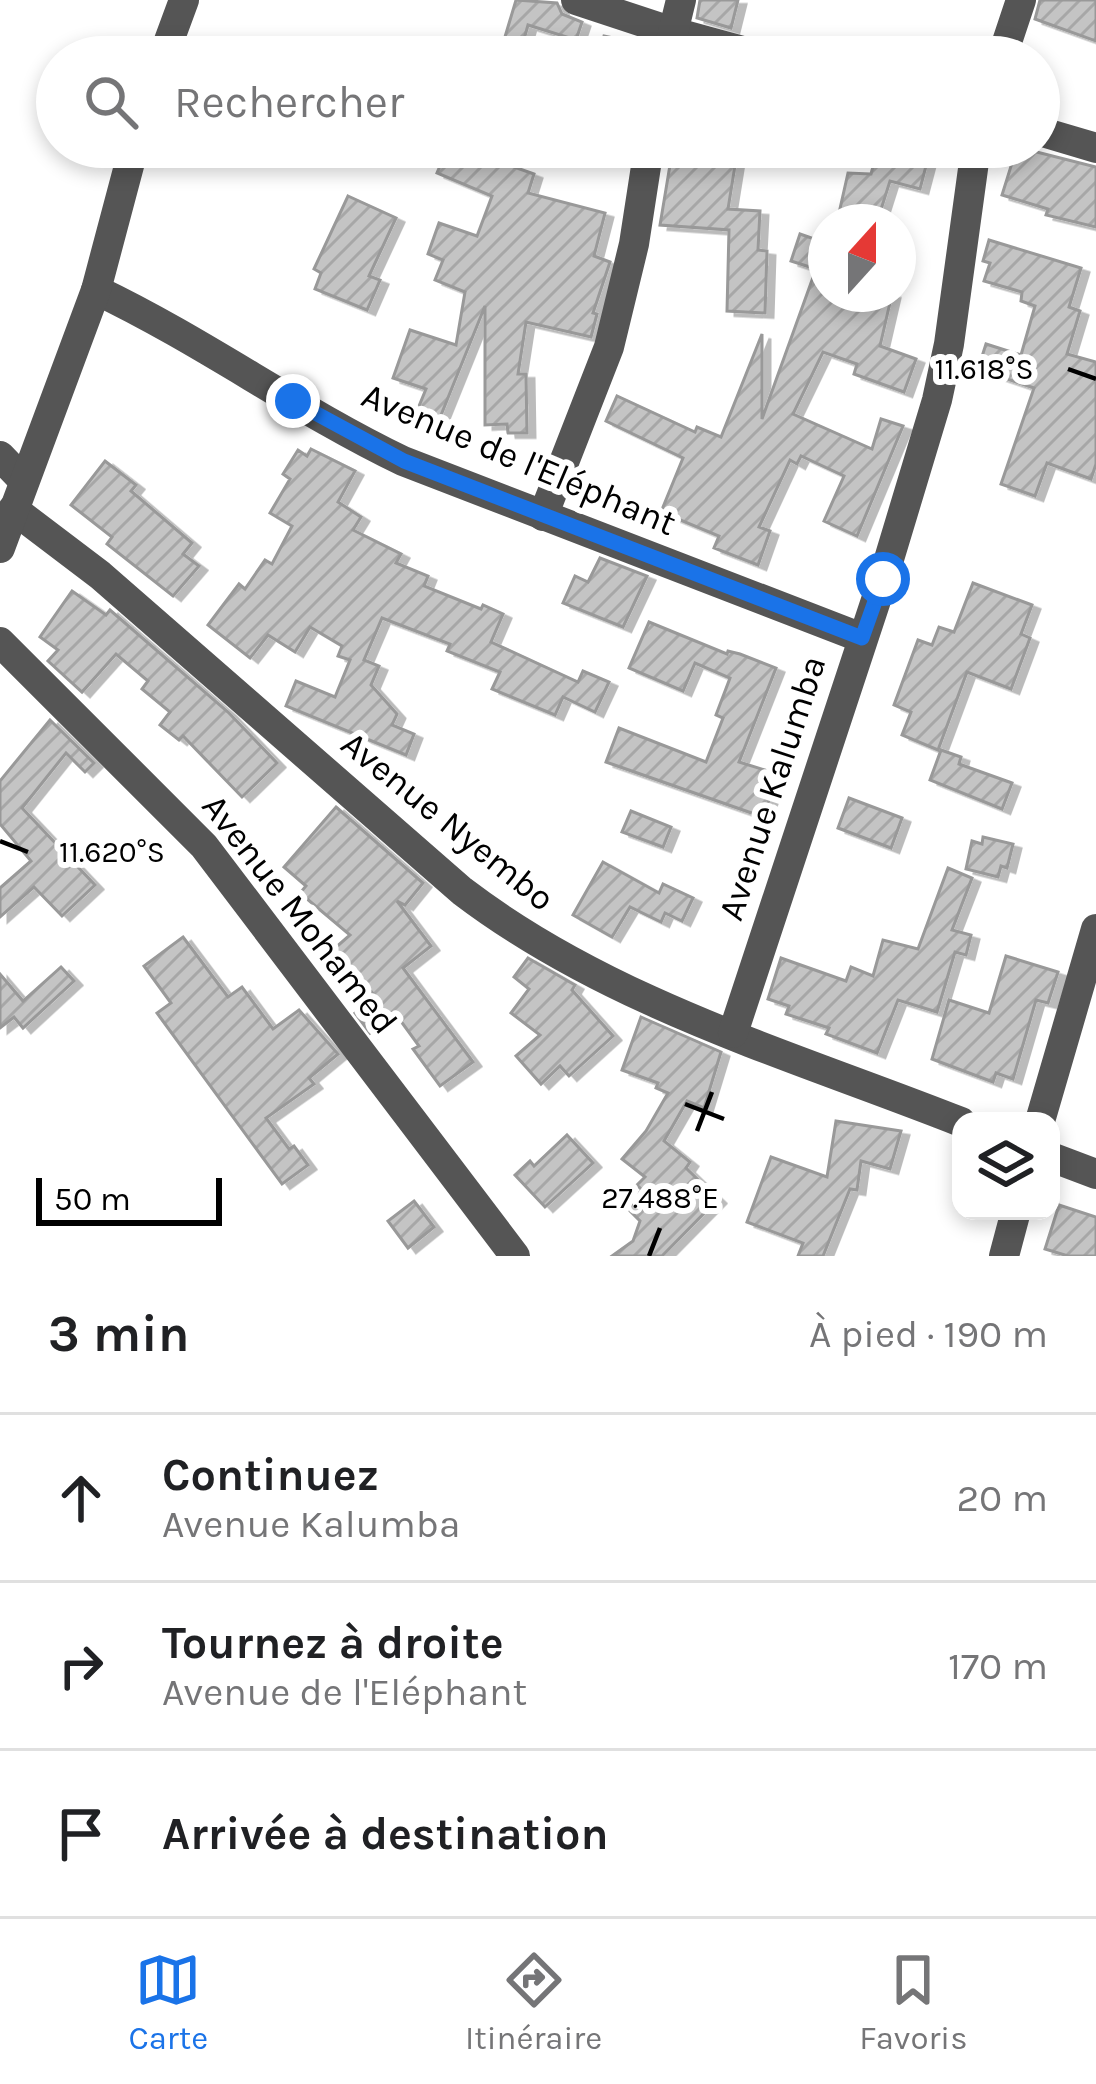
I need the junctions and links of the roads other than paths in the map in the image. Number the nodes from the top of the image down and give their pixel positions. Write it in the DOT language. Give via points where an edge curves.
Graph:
graph roads {
  1 [pos="184,0"];
  2 [pos="576,0"];
  3 [pos="681,0"];
  4 [pos="1022,0"];
  5 [pos="171,36"];
  6 [pos="651,36"];
  7 [pos="672,36"];
  8 [pos="1009,36"];
  9 [pos="1060,137"];
  10 [pos="1096,148"];
  11 [pos="128,168"];
  12 [pos="646,168"];
  13 [pos="973,168"];
  14 [pos="96,290"];
  15 [pos="0,456"];
  16 [pos="19,495"];
  17 [pos="544,516"];
  18 [pos="0,548"];
  19 [pos="862,638"];
  20 [pos="0,642"];
  21 [pos="1096,929"];
  22 [pos="734,1034"];
  23 [pos="1043,1112"];
  24 [pos="952,1119"];
  25 [pos="1060,1160"];
  26 [pos="1096,1174"];
  27 [pos="1014,1220"];
  28 [pos="515,1256"];
  29 [pos="1004,1256"];
  1 -- 5 [label="street"];
  2 -- 6 [label="street"];
  3 -- 7 [label="street"];
  4 -- 8 [label="street"];
  9 -- 10 [label="street"];
  11 -- 14 [label="street"];
  12 -- 17 [label="street" via="609,347"];
  13 -- 19 [label="street, Avenue Kalumba" via="943,377"];
  14 -- 16 [label="street"];
  14 -- 17 [label="street, Avenue de l'Eléphant" via="352,436"];
  15 -- 16 [label="street, Avenue Nyembo"];
  16 -- 18 [label="street"];
  16 -- 22 [label="street, Avenue Nyembo" via="100,575 502,922 598,978"];
  17 -- 19 [label="street, Avenue de l'Eléphant"];
  19 -- 22 [label="street, Avenue Kalumba"];
  20 -- 28 [label="street, Avenue Mohamed" via="204,846"];
  21 -- 23 [label="street"];
  22 -- 24 [label="street, Avenue Nyembo"];
  25 -- 26 [label="street"];
  27 -- 29 [label="street"];
}
